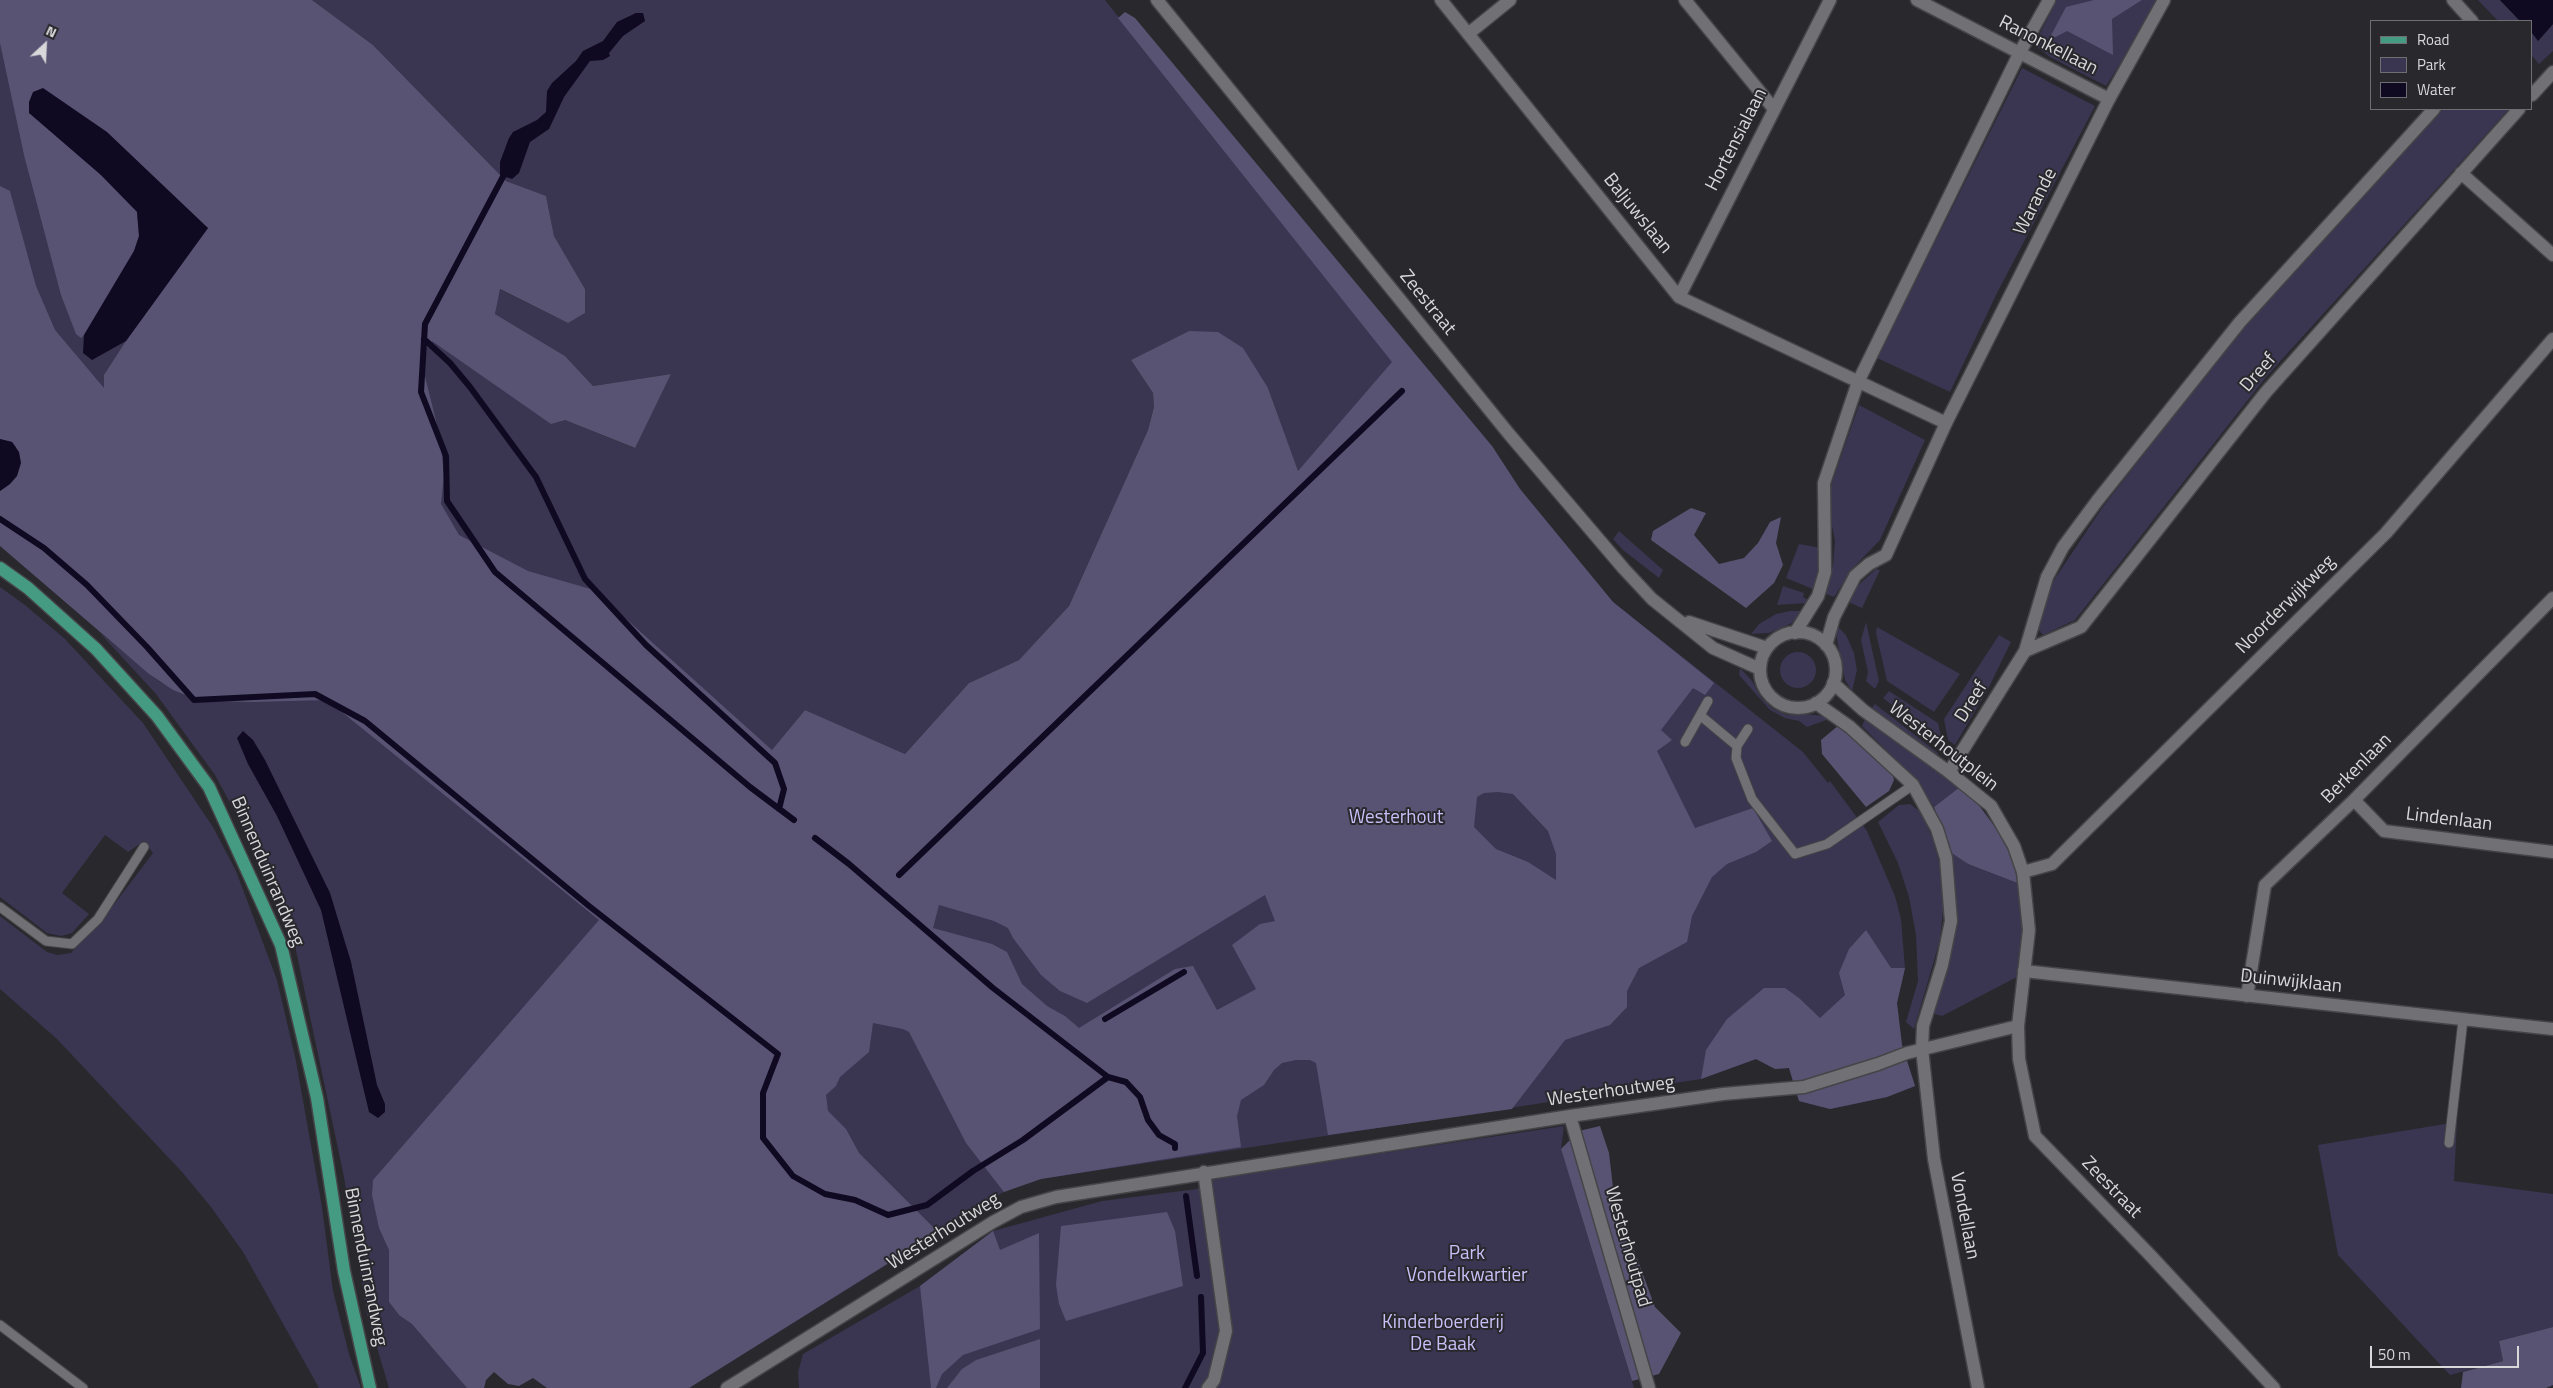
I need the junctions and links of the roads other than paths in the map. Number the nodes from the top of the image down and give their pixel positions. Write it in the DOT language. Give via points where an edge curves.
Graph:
graph roads {
  1 [pos="1156,0"];
  2 [pos="1441,0"];
  3 [pos="1510,0"];
  4 [pos="1685,0"];
  5 [pos="1830,0"];
  6 [pos="1916,0"];
  7 [pos="2049,0"];
  8 [pos="2164,0"];
  9 [pos="2453,0"];
  10 [pos="2471,20"];
  11 [pos="1468,34"];
  12 [pos="2020,52"];
  13 [pos="2553,72"];
  14 [pos="2534,89"];
  15 [pos="2109,99"];
  16 [pos="1774,109"];
  17 [pos="2433,110"];
  18 [pos="2518,110"];
  19 [pos="2461,173"];
  20 [pos="2553,255"];
  21 [pos="1679,297"];
  22 [pos="2553,339"];
  23 [pos="1858,382"];
  24 [pos="1946,423"];
  25 [pos="0,568"];
  26 [pos="2553,598"];
  27 [pos="1679,619"];
  28 [pos="1795,632"];
  29 [pos="1826,645"];
  30 [pos="1767,648"];
  31 [pos="2025,651"];
  32 [pos="1760,670"];
  33 [pos="1833,683"];
  34 [pos="1708,701"];
  35 [pos="1816,703"];
  36 [pos="1701,716"];
  37 [pos="1748,729"];
  38 [pos="1685,742"];
  39 [pos="1737,746"];
  40 [pos="1950,772"];
  41 [pos="1913,785"];
  42 [pos="2354,800"];
  43 [pos="144,847"];
  44 [pos="2553,852"];
  45 [pos="2023,872"];
  46 [pos="0,907"];
  47 [pos="2024,971"];
  48 [pos="2247,996"];
  49 [pos="2463,1020"];
  50 [pos="2018,1026"];
  51 [pos="2553,1029"];
  52 [pos="1922,1049"];
  53 [pos="1570,1116"];
  54 [pos="2449,1143"];
  55 [pos="1204,1172"];
  56 [pos="0,1325"];
  57 [pos="83,1388"];
  58 [pos="370,1388"];
  59 [pos="727,1388"];
  60 [pos="1208,1388"];
  61 [pos="1649,1388"];
  62 [pos="1978,1388"];
  63 [pos="2274,1388"];
  1 -- 27 [label="street, Zeestraat" via="1509,434 1629,575 1652,599"];
  2 -- 11 [label="street, Baljuwslaan"];
  3 -- 11 [label="street"];
  4 -- 16 [label="street"];
  5 -- 16 [label="street, Hortensialaan"];
  6 -- 12 [label="street, Ranonkellaan"];
  7 -- 12 [label="street"];
  8 -- 15 [label="street, Warande"];
  9 -- 10 [label="street"];
  11 -- 21 [label="street, Baljuwslaan"];
  12 -- 15 [label="street, Ranonkellaan"];
  12 -- 23 [label="street"];
  13 -- 14 [label="street"];
  15 -- 24 [label="street, Warande"];
  16 -- 21 [label="street, Hortensialaan"];
  17 -- 31 [label="street, Dreef" via="2240,322 2096,501 2063,547 2048,577"];
  18 -- 19 [label="street, Dreef"];
  19 -- 20 [label="street"];
  19 -- 31 [label="street, Dreef" via="2266,392 2082,627"];
  21 -- 23 [label="street, Baljuwslaan"];
  22 -- 45 [label="street, Noorderwijkweg" via="2386,533 2052,864"];
  23 -- 24 [label="street"];
  23 -- 28 [label="street" via="1824,483 1825,572 1818,596"];
  24 -- 29 [label="street, Warande" via="1886,555 1855,576 1834,617"];
  25 -- 58 [label="main road, Binnenduinrandweg" via="28,588 96,649 158,716 209,787 277,936 317,1098 344,1271"];
  26 -- 42 [label="street, Berkenlaan"];
  27 -- 30 [label="street, Zeestraat"];
  27 -- 32 [label="street, Zeestraat" via="1713,648"];
  28 -- 29 [label="street" via="1806,633"];
  28 -- 30 [label="street" via="1774,640"];
  29 -- 33 [label="street" via="1835,667"];
  30 -- 32 [label="street"];
  31 -- 40 [label="street, Dreef"];
  32 -- 35 [label="street" via="1761,680 1774,699 1794,708"];
  33 -- 35 [label="street"];
  33 -- 40 [label="street, Westerhoutplein" via="1863,710"];
  34 -- 36 [label="lane"];
  35 -- 41 [label="street" via="1850,727"];
  36 -- 38 [label="lane"];
  36 -- 39 [label="lane"];
  37 -- 39 [label="lane"];
  39 -- 41 [label="lane" via="1736,758 1752,799 1795,854 1827,844"];
  40 -- 45 [label="street, Westerhoutplein" via="1991,806 2014,846"];
  41 -- 52 [label="street" via="1937,828 1949,880 1951,921 1942,965 1923,1026"];
  42 -- 44 [label="street, Lindenlaan" via="2384,831"];
  42 -- 48 [label="street, Berkenlaan" via="2265,885"];
  43 -- 46 [label="lane" via="98,920 72,944 46,941"];
  45 -- 47 [label="street, Westerhoutplein" via="2028,930"];
  47 -- 48 [label="street, Duinwijklaan"];
  47 -- 50 [label="street, Zeestraat"];
  48 -- 49 [label="street, Duinwijklaan"];
  49 -- 51 [label="street, Duinwijklaan"];
  49 -- 54 [label="lane"];
  50 -- 52 [label="street, Westerhoutweg"];
  50 -- 63 [label="street, Zeestraat" via="2019,1059 2036,1136"];
  52 -- 53 [label="street, Westerhoutweg" via="1804,1087 1723,1094"];
  52 -- 62 [label="street, Vondellaan" via="1934,1159"];
  53 -- 55 [label="street, Westerhoutweg"];
  53 -- 61 [label="street, Westerhoutpad"];
  55 -- 59 [label="street, Westerhoutweg" via="1056,1197 1021,1207"];
  55 -- 60 [label="street" via="1226,1331 1214,1380"];
  56 -- 57 [label="lane"];
}
